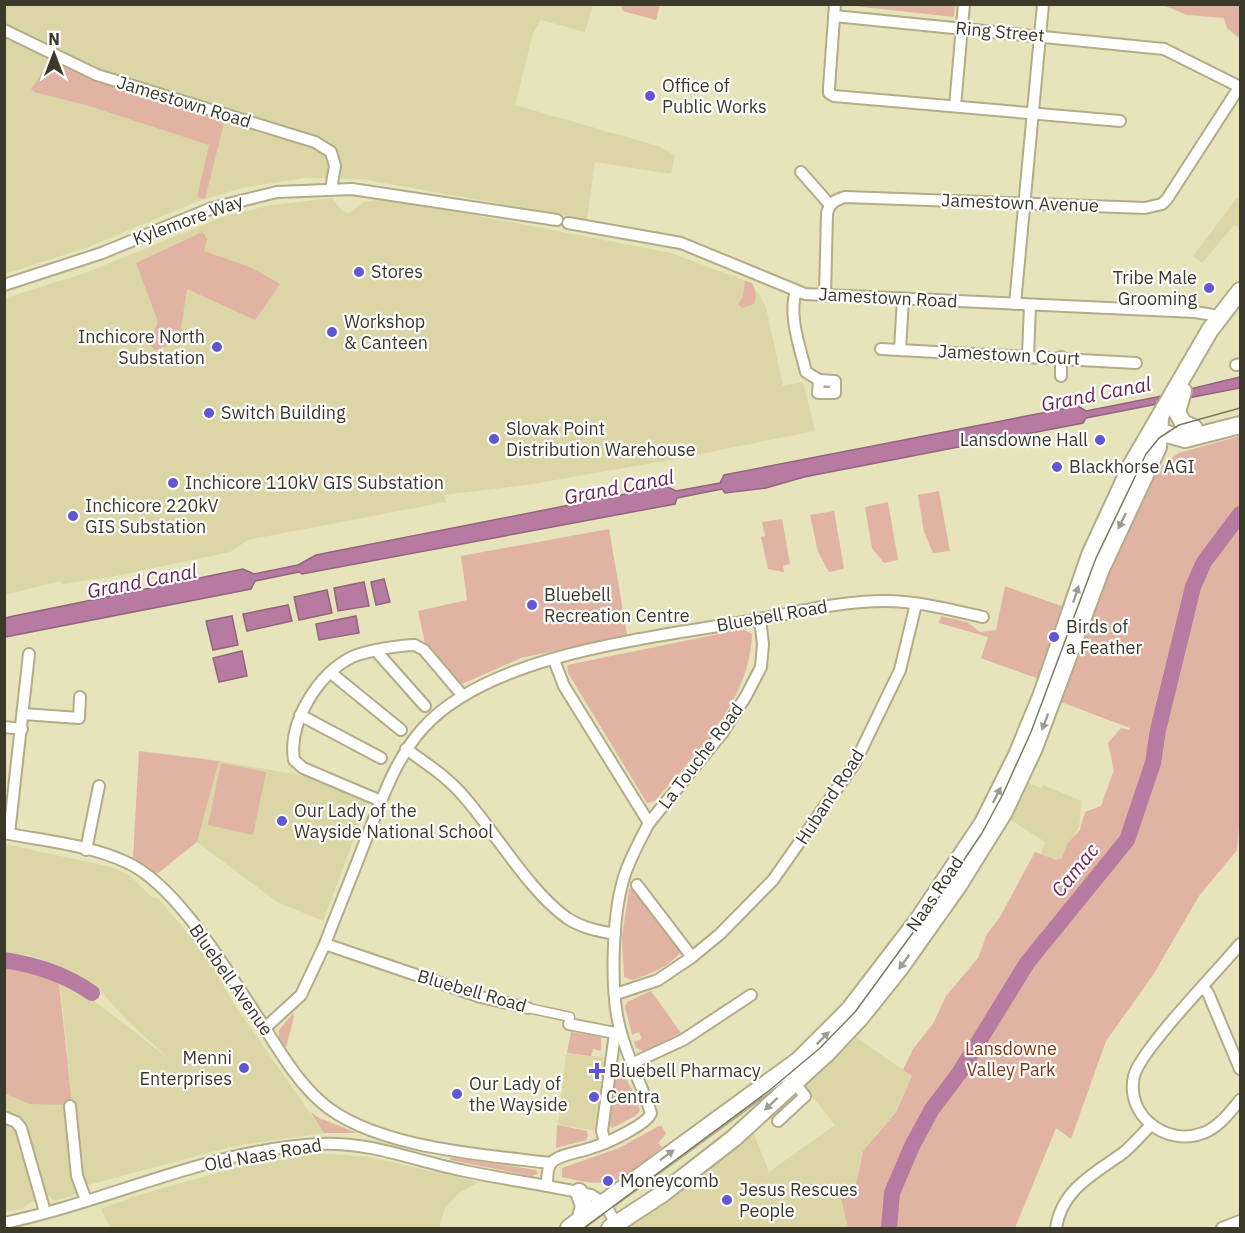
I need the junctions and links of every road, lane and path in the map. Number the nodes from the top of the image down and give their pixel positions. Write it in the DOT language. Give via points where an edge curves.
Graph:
graph roads {
  1 [pos="964,4"];
  2 [pos="1043,4"];
  3 [pos="835,10"];
  4 [pos="962,28"];
  5 [pos="4,30"];
  6 [pos="1041,35"];
  7 [pos="1240,86"];
  8 [pos="955,106"];
  9 [pos="1034,113"];
  10 [pos="1120,121"];
  11 [pos="801,172"];
  12 [pos="331,189"];
  13 [pos="1022,203"];
  14 [pos="830,205"];
  15 [pos="562,221"];
  16 [pos="4,285"];
  17 [pos="796,291"];
  18 [pos="1240,291"];
  19 [pos="825,296"];
  20 [pos="903,299"];
  21 [pos="1015,304"];
  22 [pos="1030,305"];
  23 [pos="1219,319"];
  24 [pos="881,349"];
  25 [pos="900,349"];
  26 [pos="1028,356"];
  27 [pos="1061,357"];
  28 [pos="1136,363"];
  29 [pos="1060,376"];
  30 [pos="819,380"];
  31 [pos="1171,404"];
  32 [pos="1240,425"];
  33 [pos="1197,433"];
  34 [pos="1149,469"];
  35 [pos="916,604"];
  36 [pos="983,617"];
  37 [pos="760,619"];
  38 [pos="377,652"];
  39 [pos="29,654"];
  40 [pos="554,660"];
  41 [pos="331,673"];
  42 [pos="463,696"];
  43 [pos="80,697"];
  44 [pos="425,706"];
  45 [pos="23,714"];
  46 [pos="300,715"];
  47 [pos="4,727"];
  48 [pos="22,729"];
  49 [pos="401,730"];
  50 [pos="406,749"];
  51 [pos="381,758"];
  52 [pos="99,786"];
  53 [pos="381,801"];
  54 [pos="649,823"];
  55 [pos="7,834"];
  56 [pos="86,850"];
  57 [pos="637,885"];
  58 [pos="615,934"];
  59 [pos="325,944"];
  60 [pos="1240,944"];
  61 [pos="692,957"];
  62 [pos="1203,988"];
  63 [pos="615,994"];
  64 [pos="751,995"];
  65 [pos="528,1008"];
  66 [pos="569,1024"];
  67 [pos="265,1028"];
  68 [pos="618,1034"];
  69 [pos="633,1063"];
  70 [pos="1240,1069"];
  71 [pos="794,1082"];
  72 [pos="1240,1100"];
  73 [pos="70,1106"];
  74 [pos="4,1117"];
  75 [pos="649,1118"];
  76 [pos="778,1120"];
  77 [pos="1150,1126"];
  78 [pos="605,1143"];
  79 [pos="444,1149"];
  80 [pos="551,1163"];
  81 [pos="439,1165"];
  82 [pos="547,1186"];
  83 [pos="579,1192"];
  84 [pos="86,1200"];
  85 [pos="605,1204"];
  86 [pos="45,1212"];
  87 [pos="1240,1221"];
  88 [pos="4,1223"];
  89 [pos="574,1225"];
  90 [pos="615,1227"];
  91 [pos="1056,1228"];
  92 [pos="1222,1228"];
  1 -- 4 [label="street"];
  2 -- 6 [label="street"];
  3 -- 4 [label="street, Ring Street"];
  3 -- 8 [label="street" via="829,93"];
  4 -- 6 [label="street, Ring Street"];
  4 -- 8 [label="street"];
  5 -- 12 [label="street, Jamestown Road" via="97,75 315,142 331,152 335,166"];
  6 -- 7 [label="street, Ring Street" via="1164,49"];
  6 -- 9 [label="street"];
  7 -- 13 [label="street, Jamestown Avenue" via="1162,204 1146,208"];
  8 -- 9 [label="street"];
  9 -- 10 [label="street"];
  9 -- 13 [label="street"];
  11 -- 14 [label="street"];
  12 -- 15 [label="street, Kylemore Way"];
  12 -- 16 [label="street, Kylemore Way" via="278,192 236,200 102,254"];
  13 -- 14 [label="street, Jamestown Avenue" via="845,197"];
  13 -- 21 [label="street"];
  14 -- 19 [label="street"];
  15 -- 17 [label="street, Jamestown Road" via="681,243"];
  17 -- 19 [label="street, Jamestown Road"];
  17 -- 30 [label="street" via="794,316 801,353 806,372"];
  18 -- 23 [label="main road"];
  19 -- 20 [label="street, Jamestown Road"];
  20 -- 21 [label="street, Jamestown Road"];
  20 -- 25 [label="street"];
  21 -- 22 [label="street, Jamestown Road"];
  22 -- 23 [label="street, Jamestown Road" via="1195,312"];
  22 -- 26 [label="street"];
  23 -- 31 [label="main road"];
  24 -- 25 [label="street, Jamestown Court"];
  25 -- 26 [label="street, Jamestown Court"];
  26 -- 27 [label="street, Jamestown Court"];
  27 -- 28 [label="street, Jamestown Court"];
  27 -- 29 [label="street"];
  31 -- 33 [label="main road" via="1181,420"];
  31 -- 33 [label="main road" via="1180,438"];
  31 -- 34 [label="main road, Naas Road"];
  85 -- 31 [label="main road, Naas Road, one-way" via="807,1053 838,1023 920,917 977,832 1012,765 1042,694 1090,555 1144,441"];
  32 -- 33 [label="main road"];
  33 -- 34 [label="main road"];
  34 -- 71 [label="main road, Naas Road, one-way" via="1101,569 1044,725 1004,812 900,968 860,1018"];
  35 -- 36 [label="street, Bluebell Road"];
  35 -- 37 [label="street, Bluebell Road" via="853,603"];
  35 -- 61 [label="street, Huband Road" via="900,670 855,764 773,880"];
  37 -- 40 [label="street, Bluebell Road"];
  37 -- 54 [label="street, La Touche Road" via="760,667 746,696 723,732"];
  38 -- 41 [label="street" via="354,656"];
  38 -- 42 [label="street" via="418,646"];
  38 -- 44 [label="street"];
  39 -- 45 [label="street"];
  40 -- 42 [label="street, Bluebell Road" via="515,672"];
  40 -- 54 [label="street, La Touche Road" via="564,686"];
  41 -- 46 [label="street"];
  41 -- 49 [label="street"];
  42 -- 50 [label="street, Bluebell Road" via="426,725"];
  43 -- 45 [label="street" via="79,718"];
  45 -- 48 [label="street"];
  46 -- 51 [label="street"];
  46 -- 53 [label="street" via="293,755 297,764"];
  47 -- 48 [label="street"];
  48 -- 55 [label="street"];
  50 -- 53 [label="street, Bluebell Road"];
  50 -- 58 [label="street" via="448,779 466,798 550,905 589,929"];
  52 -- 56 [label="street"];
  53 -- 59 [label="street, Bluebell Road"];
  54 -- 58 [label="street, La Touche Road" via="624,877"];
  55 -- 56 [label="street, Bluebell Avenue"];
  56 -- 67 [label="street, Bluebell Avenue" via="129,863 158,885 210,945"];
  57 -- 61 [label="street"];
  58 -- 63 [label="street, La Touche Road"];
  59 -- 65 [label="street, Bluebell Road" via="481,997"];
  59 -- 67 [label="street, Bluebell Road" via="301,995"];
  60 -- 62 [label="street"];
  61 -- 63 [label="street, Huband Road" via="658,980"];
  62 -- 70 [label="street"];
  62 -- 77 [label="street" via="1137,1068 1134,1097"];
  63 -- 68 [label="street, La Touche Road"];
  64 -- 69 [label="street" via="683,1040"];
  65 -- 66 [label="street, Bluebell Road" via="570,1017"];
  66 -- 68 [label="street, Bluebell Road"];
  67 -- 79 [label="street, Bluebell Avenue" via="296,1076 326,1106 382,1133"];
  68 -- 69 [label="street, La Touche Road"];
  68 -- 78 [label="street, La Touche Road" via="602,1131"];
  69 -- 75 [label="street, La Touche Road" via="651,1113"];
  71 -- 76 [label="street" via="805,1096"];
  71 -- 90 [label="main road, Naas Road, one-way" via="734,1138"];
  72 -- 77 [label="street" via="1213,1129 1200,1135 1182,1137"];
  73 -- 84 [label="street" via="77,1176"];
  74 -- 86 [label="street" via="21,1128"];
  75 -- 78 [label="street, Bluebell Avenue"];
  77 -- 91 [label="street" via="1125,1151 1079,1184 1062,1209"];
  78 -- 80 [label="street, Bluebell Avenue"];
  79 -- 80 [label="street, Bluebell Avenue"];
  79 -- 81 [label="street"];
  80 -- 82 [label="street"];
  81 -- 82 [label="street, Old Naas Road"];
  81 -- 84 [label="street, Old Naas Road" via="362,1145 316,1144 173,1172"];
  82 -- 83 [label="street, Old Naas Road"];
  83 -- 85 [label="street, Old Naas Road"];
  83 -- 89 [label="main road" via="584,1206"];
  84 -- 86 [label="street, Old Naas Road"];
  85 -- 89 [label="main road, Naas Road"];
  85 -- 90 [label="street"];
  86 -- 88 [label="street, Old Naas Road"];
  87 -- 92 [label="street"];
}
